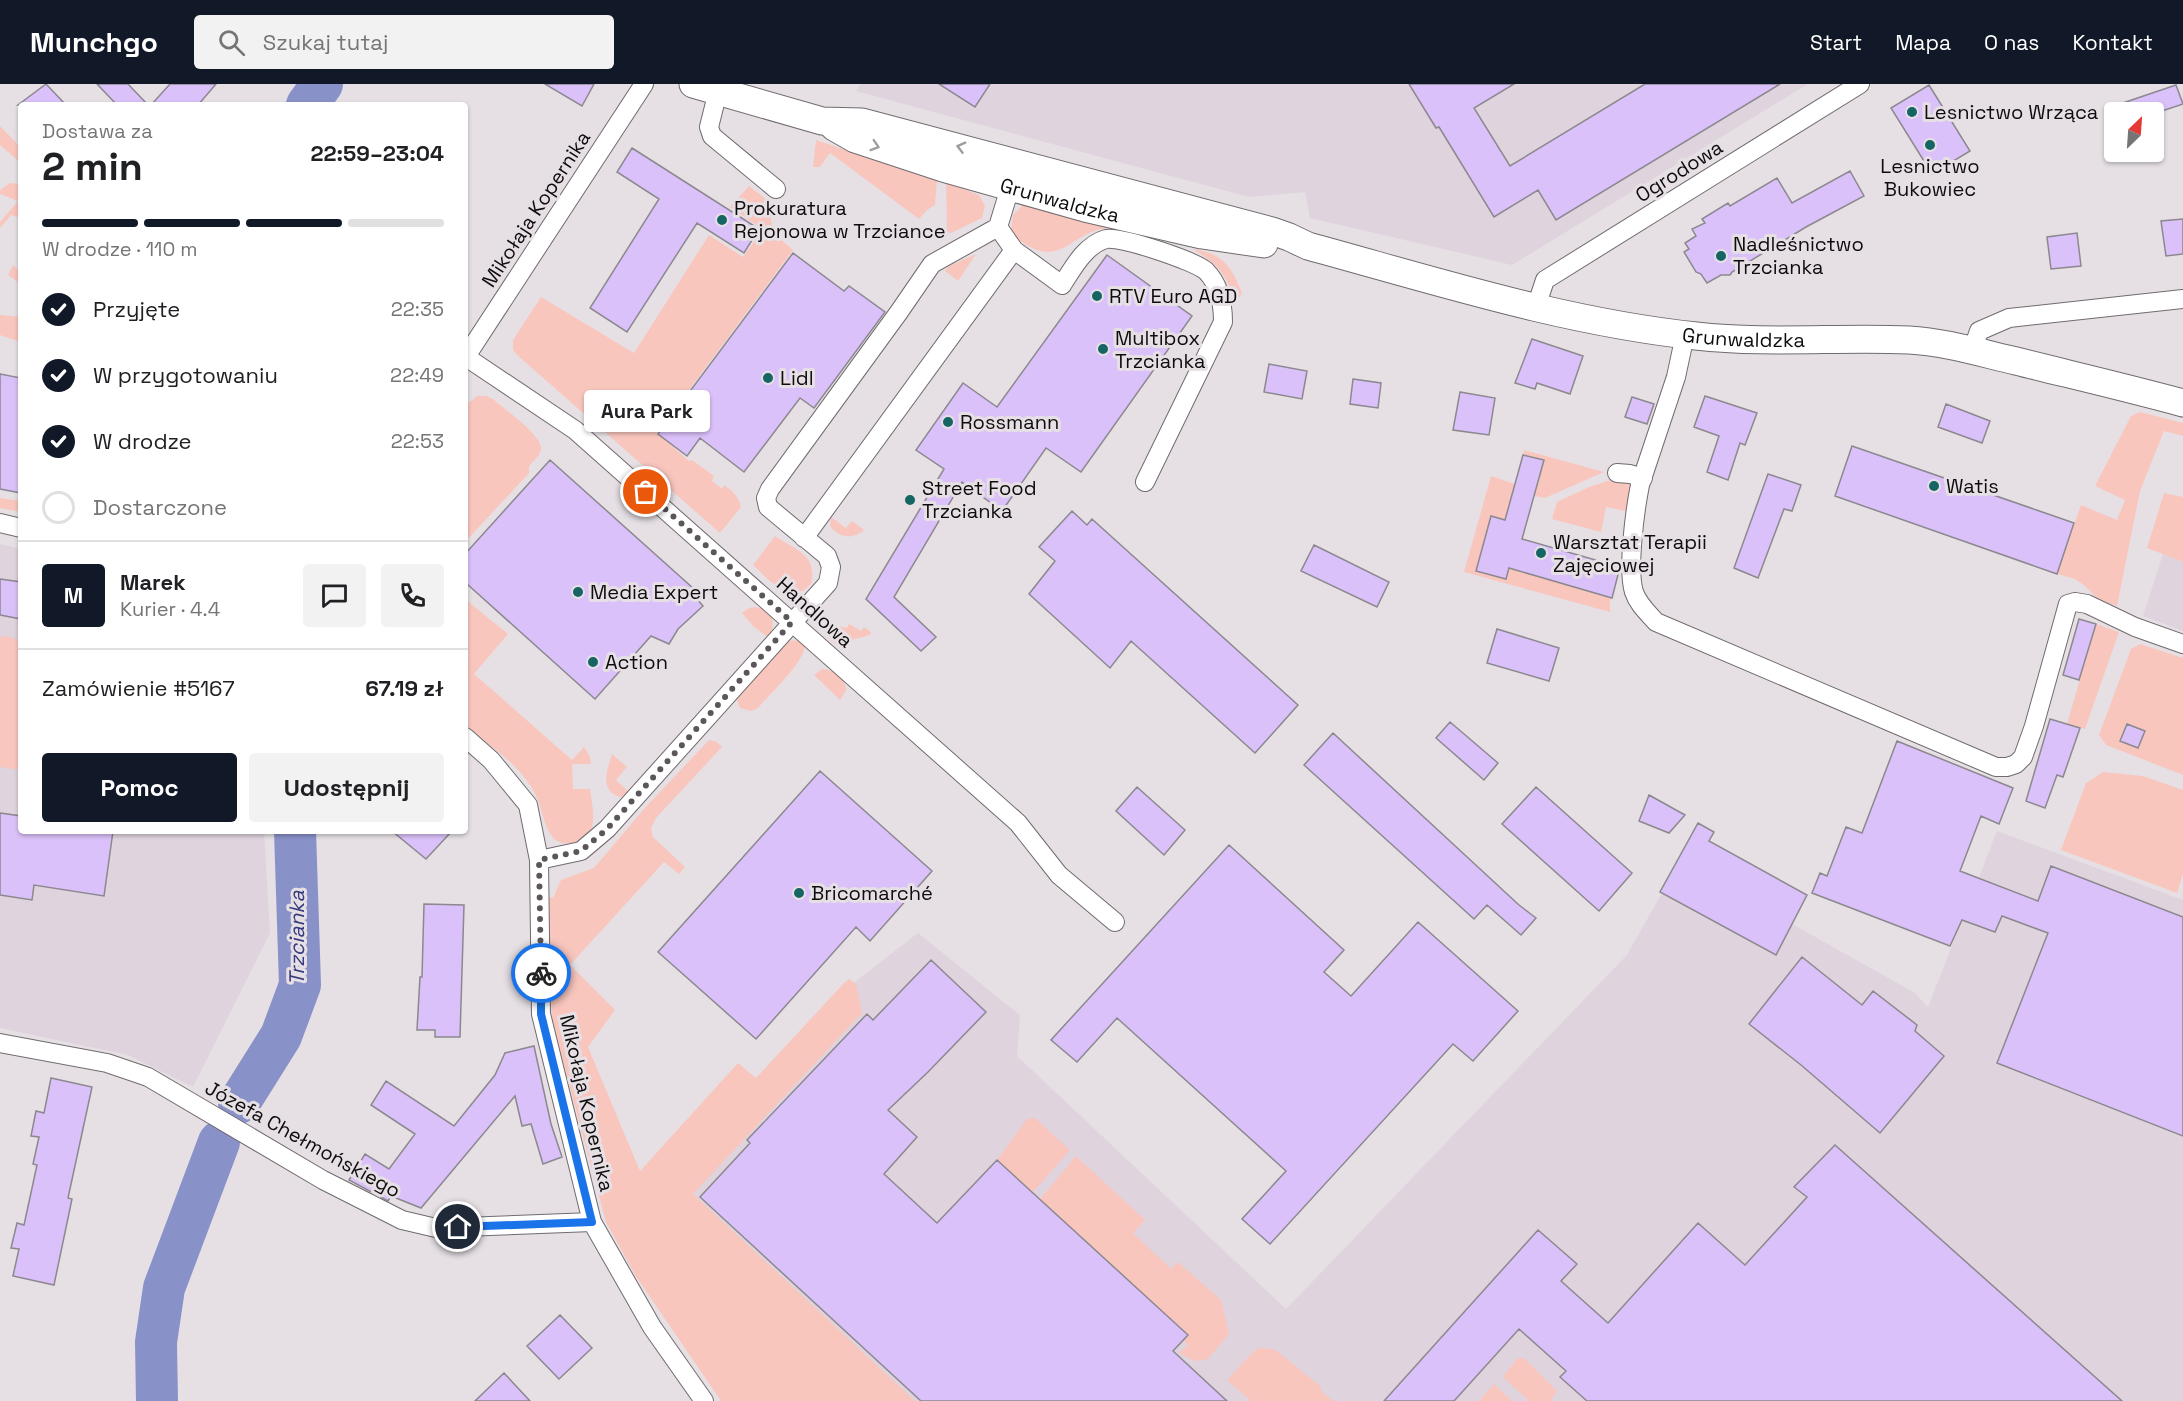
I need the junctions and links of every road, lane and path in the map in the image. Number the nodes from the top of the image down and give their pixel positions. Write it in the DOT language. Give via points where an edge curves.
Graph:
graph roads {
  1 [pos="644,84"];
  2 [pos="1860,84"];
  3 [pos="706,88"];
  4 [pos="1014,175"];
  5 [pos="776,189"];
  6 [pos="999,227"];
  7 [pos="1308,246"];
  8 [pos="1014,250"];
  9 [pos="2183,299"];
  10 [pos="1536,307"];
  11 [pos="1685,335"];
  12 [pos="1972,351"];
  13 [pos="468,353"];
  14 [pos="468,360"];
  15 [pos="2183,403"];
  16 [pos="1617,473"];
  17 [pos="1643,478"];
  18 [pos="1145,482"];
  19 [pos="0,524"];
  20 [pos="18,527"];
  21 [pos="804,538"];
  22 [pos="792,622"];
  23 [pos="2183,644"];
  24 [pos="468,741"];
  25 [pos="539,860"];
  26 [pos="1115,922"];
  27 [pos="0,1043"];
  28 [pos="592,1222"];
  29 [pos="704,1401"];
  1 -- 13 [label="street, Mikołaja Kopernika"];
  2 -- 10 [label="street, Ogrodowa" via="1545,280"];
  3 -- 4 [label="main road, Grunwaldzka" via="822,121 855,139 942,168"];
  3 -- 5 [label="street" via="712,136"];
  4 -- 6 [label="street"];
  4 -- 7 [label="main road, Grunwaldzka" via="1227,219"];
  4 -- 7 [label="main road, Grunwaldzka" via="1125,218 1202,235"];
  6 -- 8 [label="street"];
  6 -- 21 [label="street" via="932,264 770,489 768,507"];
  7 -- 10 [label="main road, Grunwaldzka"];
  8 -- 18 [label="street" via="1062,285 1092,246 1107,239 1137,244 1191,261 1206,271 1217,288 1223,304 1223,322"];
  8 -- 21 [label="street"];
  9 -- 12 [label="street" via="2009,318 1979,331"];
  10 -- 11 [label="main road, Grunwaldzka"];
  11 -- 12 [label="main road, Grunwaldzka" via="1774,341 1911,340"];
  11 -- 17 [label="street" via="1676,377"];
  12 -- 15 [label="main road, Grunwaldzka"];
  14 -- 22 [label="street, Handlowa" via="575,430"];
  16 -- 17 [label="street"];
  17 -- 23 [label="street" via="1637,503 1633,590 1639,604 1656,622 1996,767 2016,764 2023,757 2068,604 2087,604"];
  19 -- 20 [label="street"];
  21 -- 22 [label="street" via="827,556 831,567 828,583"];
  22 -- 25 [label="street" via="607,829 581,851"];
  22 -- 26 [label="street, Handlowa" via="1018,823 1059,875"];
  24 -- 25 [label="street, Mikołaja Kopernika" via="491,760 528,805"];
  25 -- 28 [label="street, Mikołaja Kopernika" via="541,1014"];
  27 -- 28 [label="street, Józefa Chełmońskiego" via="107,1063 148,1077 323,1180 402,1220 436,1228"];
  28 -- 29 [label="street, Mikołaja Kopernika" via="652,1327"];
}
